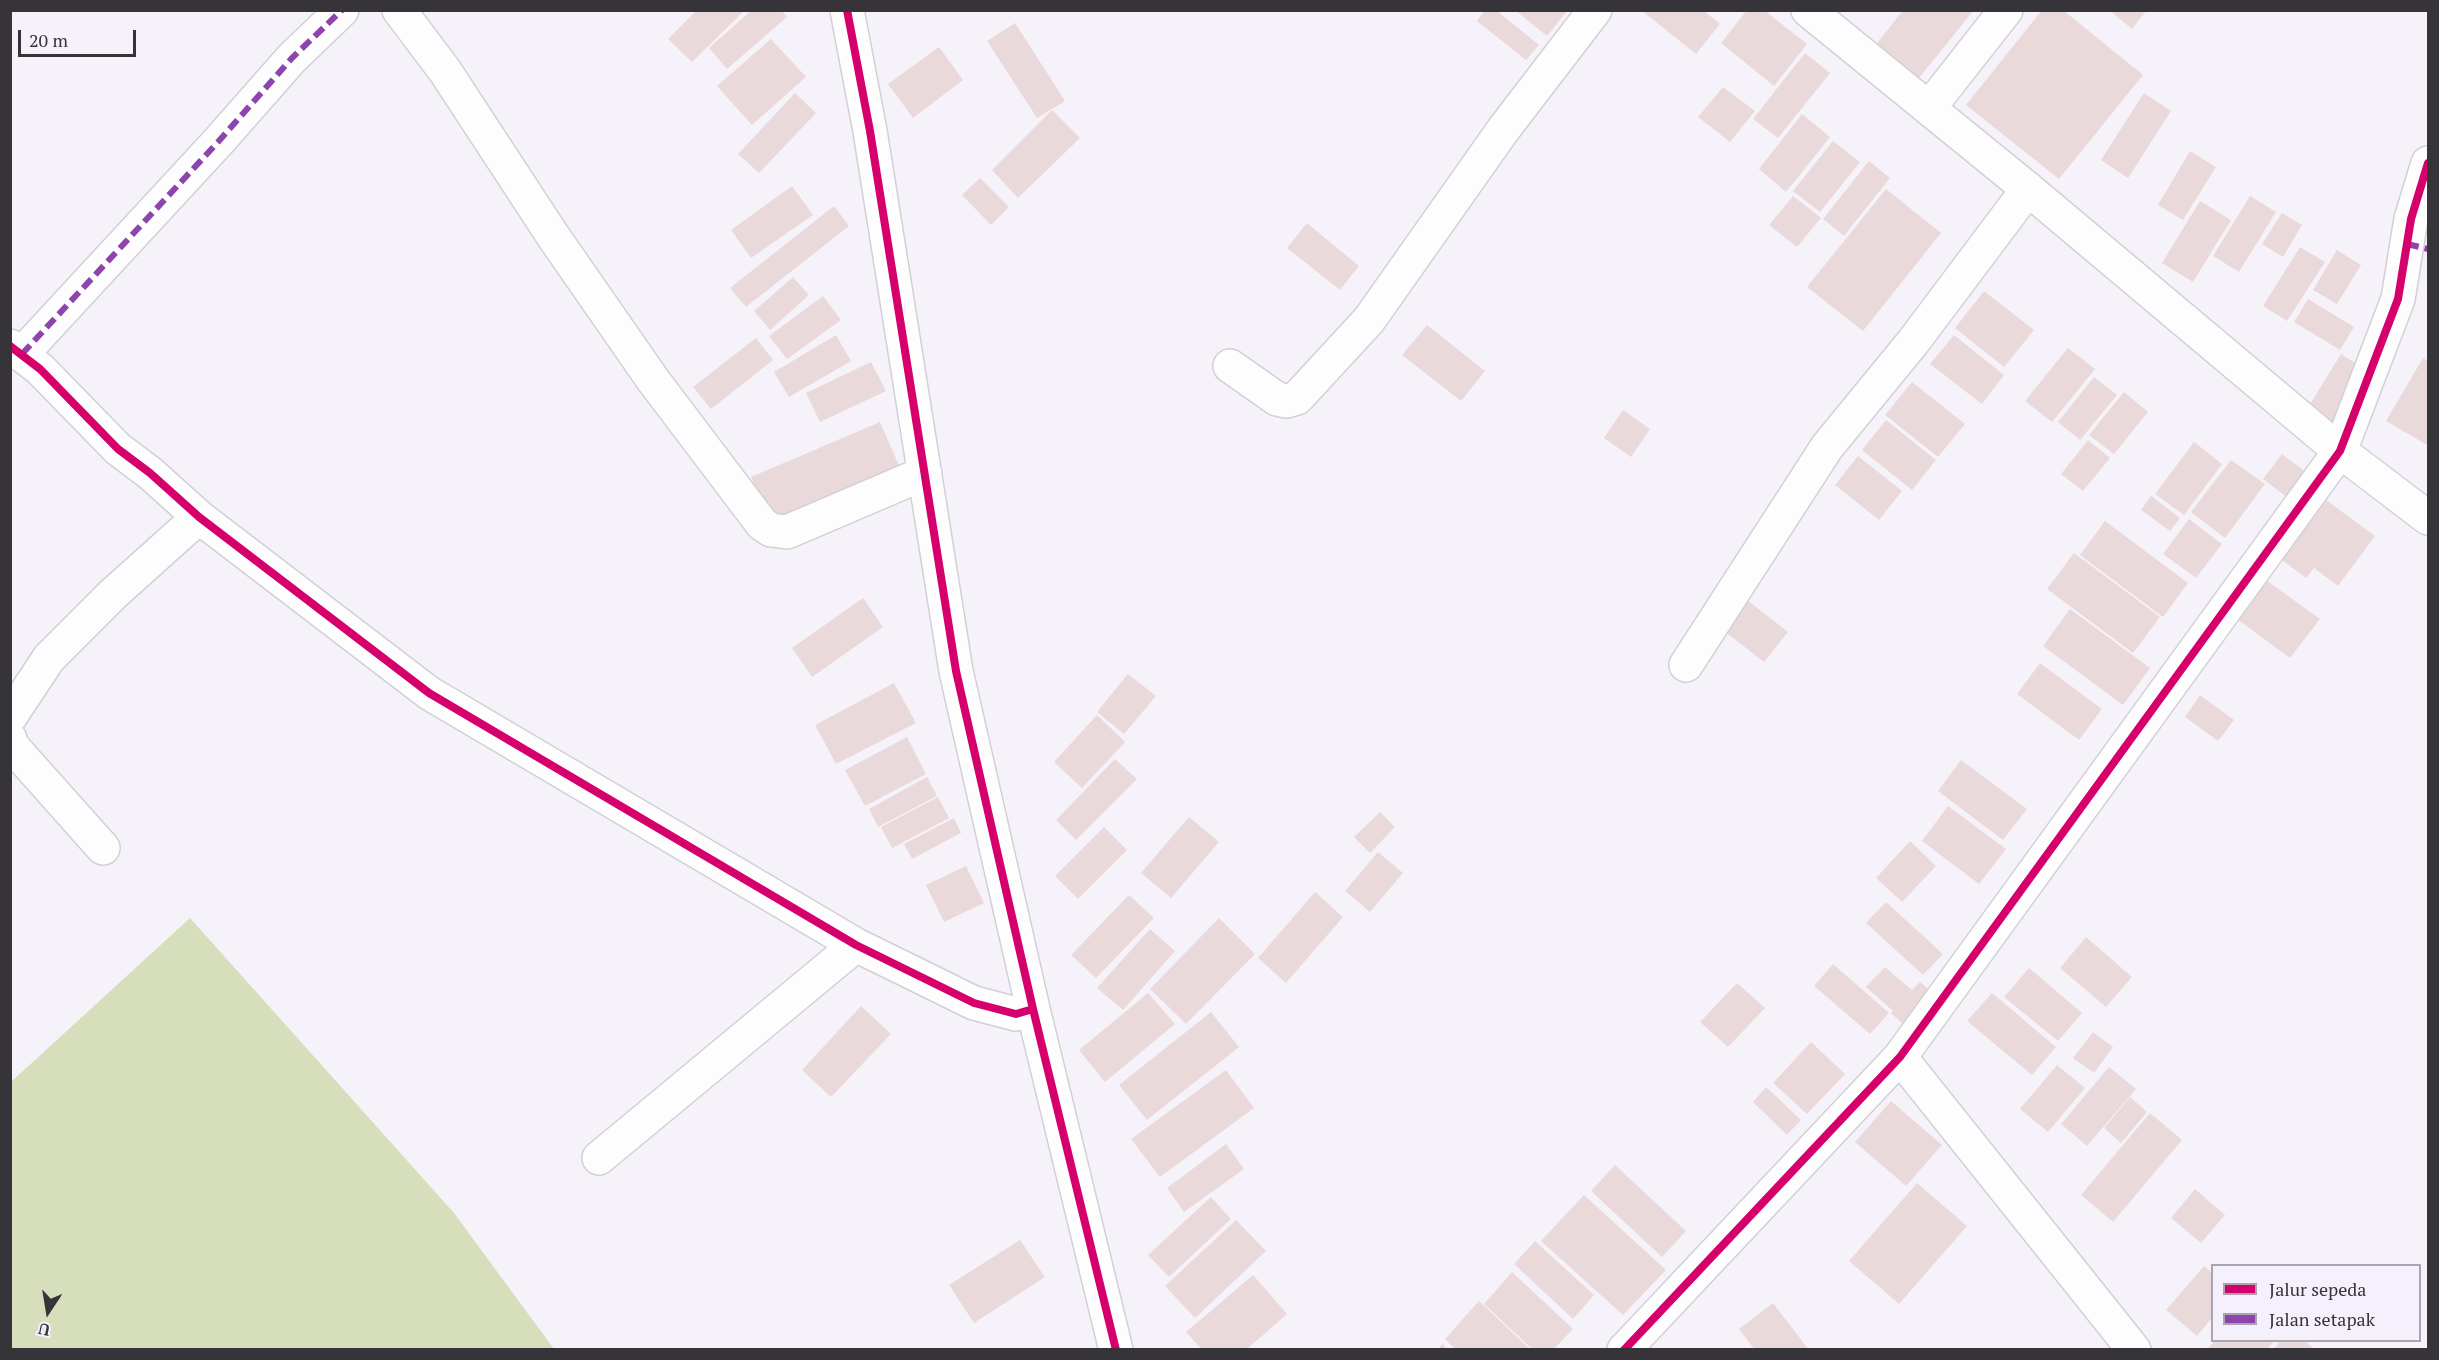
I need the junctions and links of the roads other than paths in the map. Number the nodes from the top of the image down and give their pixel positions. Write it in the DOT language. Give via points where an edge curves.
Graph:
graph roads {
  1 [pos="342,10"];
  2 [pos="399,10"];
  3 [pos="847,10"];
  4 [pos="1595,10"];
  5 [pos="1808,10"];
  6 [pos="2006,10"];
  7 [pos="1929,108"];
  8 [pos="2428,163"];
  9 [pos="2028,189"];
  10 [pos="2418,247"];
  11 [pos="16,350"];
  12 [pos="1230,366"];
  13 [pos="2340,452"];
  14 [pos="925,473"];
  15 [pos="199,517"];
  16 [pos="2428,518"];
  17 [pos="1686,665"];
  18 [pos="10,717"];
  19 [pos="10,739"];
  20 [pos="103,848"];
  21 [pos="856,945"];
  22 [pos="1033,1009"];
  23 [pos="1900,1056"];
  24 [pos="599,1158"];
  25 [pos="1116,1350"];
  26 [pos="1624,1350"];
  27 [pos="2134,1350"];
  1 -- 11 [label="street"];
  2 -- 14 [label="street" via="445,70 653,380 762,524 787,532"];
  3 -- 14 [label="street"];
  4 -- 12 [label="street" via="1503,130 1369,320 1297,398 1277,399"];
  5 -- 7 [label="street"];
  6 -- 7 [label="street"];
  7 -- 9 [label="street"];
  8 -- 10 [label="street" via="2411,219"];
  9 -- 13 [label="street"];
  9 -- 17 [label="street" via="1913,342 1827,447"];
  10 -- 13 [label="street"];
  11 -- 15 [label="street" via="118,449"];
  13 -- 16 [label="street"];
  13 -- 23 [label="street"];
  14 -- 22 [label="street" via="956,671"];
  15 -- 18 [label="street" via="49,658"];
  15 -- 21 [label="street" via="429,693"];
  19 -- 20 [label="street" via="12,746"];
  21 -- 22 [label="street" via="974,1004 1016,1014"];
  21 -- 24 [label="street"];
  22 -- 25 [label="street"];
  23 -- 26 [label="street"];
  23 -- 27 [label="street"];
}
